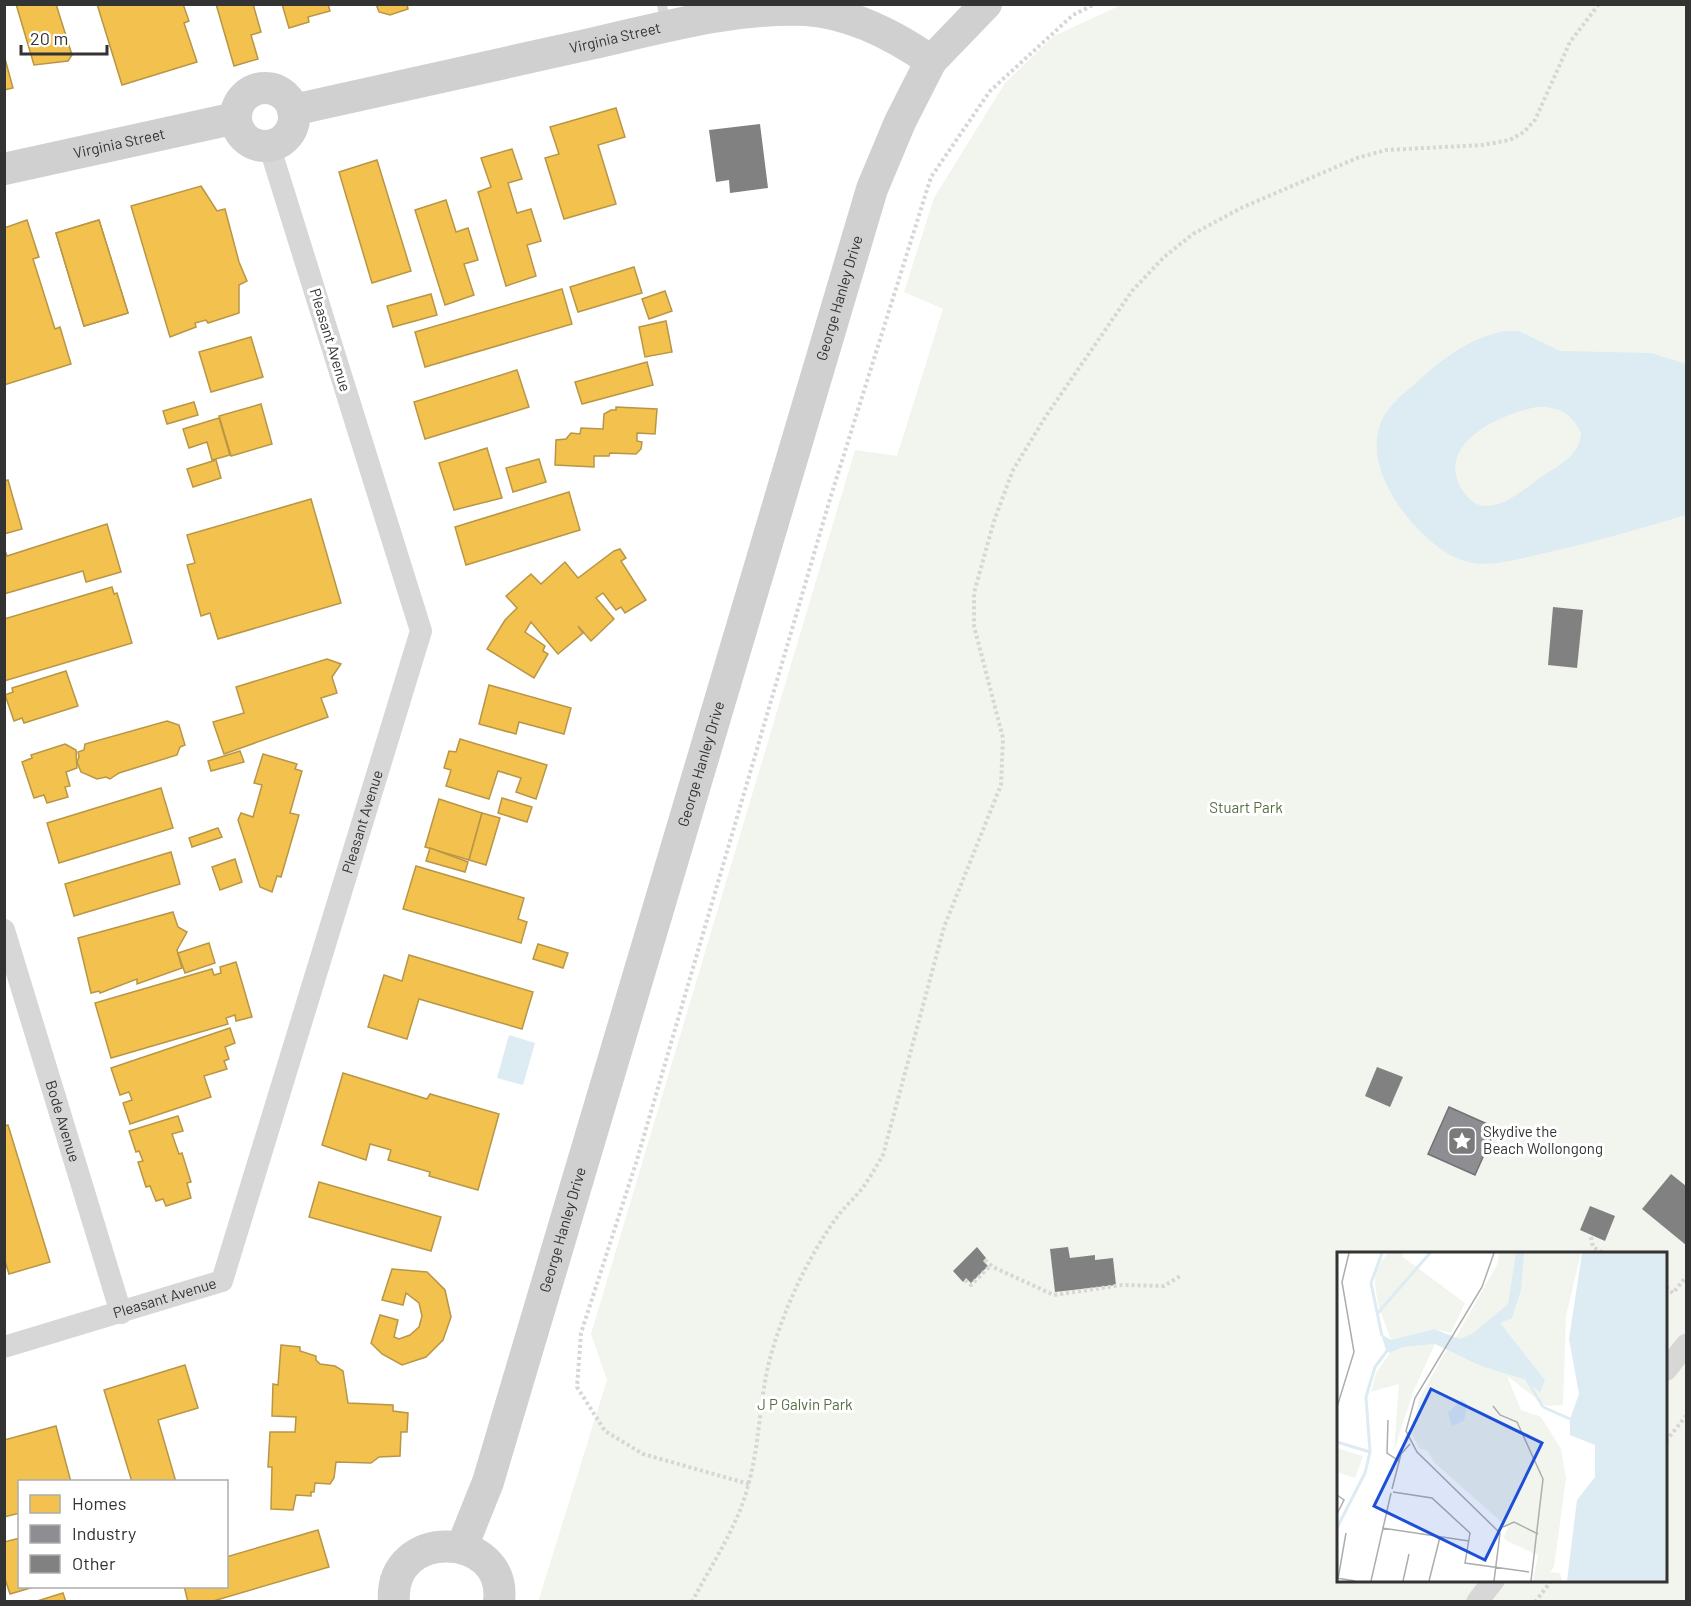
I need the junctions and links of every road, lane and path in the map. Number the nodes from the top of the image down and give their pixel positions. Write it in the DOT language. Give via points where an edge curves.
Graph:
graph roads {
  1 [pos="986,4"];
  2 [pos="1095,4"];
  3 [pos="1599,4"];
  4 [pos="664,16"];
  5 [pos="931,61"];
  6 [pos="292,110"];
  7 [pos="237,118"];
  8 [pos="269,145"];
  9 [pos="4,169"];
  10 [pos="7,945"];
  11 [pos="1591,1237"];
  12 [pos="1602,1252"];
  13 [pos="985,1260"];
  14 [pos="990,1266"];
  15 [pos="1182,1275"];
  16 [pos="1686,1277"];
  17 [pos="965,1280"];
  18 [pos="1667,1288"];
  19 [pos="121,1312"];
  20 [pos="1686,1345"];
  21 [pos="4,1347"];
  22 [pos="1667,1368"];
  23 [pos="1686,1416"];
  24 [pos="1667,1439"];
  25 [pos="749,1484"];
  26 [pos="462,1547"];
  27 [pos="1493,1582"];
  28 [pos="1551,1582"];
  29 [pos="394,1602"];
  30 [pos="500,1602"];
  31 [pos="692,1602"];
  32 [pos="1477,1602"];
  33 [pos="1535,1602"];
  1 -- 5 [label="main road, George Hanley Drive"];
  2 -- 25 [label="path" via="1073,15 990,91 931,177 830,499 636,1163 581,1333 577,1387 604,1431 643,1454"];
  3 -- 25 [label="path" via="1570,42 1535,120 1517,136 1483,145 1386,150 1357,158 1216,220 1164,257 1132,291 1013,470 974,593 974,626 1003,738 1001,785 944,927 883,1155 813,1254 773,1348"];
  4 -- 5 [label="main road, Virginia Street" via="808,10 896,36"];
  4 -- 6 [label="main road, Virginia Street"];
  5 -- 26 [label="main road, George Hanley Drive" via="872,189 491,1471"];
  6 -- 7 [label="main road" via="279,91 260,88 244,97"];
  6 -- 8 [label="main road" via="289,133"];
  7 -- 8 [label="main road" via="240,132 247,139"];
  7 -- 9 [label="main road, Virginia Street"];
  8 -- 19 [label="street, Pleasant Avenue" via="421,631 222,1281"];
  10 -- 19 [label="street, Bode Avenue"];
  11 -- 12 [label="path" via="1593,1246"];
  13 -- 14 [label="path"];
  14 -- 15 [label="path" via="1054,1295 1122,1285 1164,1286"];
  14 -- 17 [label="path" via="970,1286"];
  16 -- 18 [label="path" via="1673,1293"];
  19 -- 21 [label="street, Pleasant Avenue"];
  20 -- 22 [label="street"];
  23 -- 24 [label="path"];
  25 -- 31 [label="path" via="738,1516"];
  26 -- 29 [label="main road" via="429,1548 415,1556 403,1567 396,1582"];
  26 -- 30 [label="main road" via="489,1566 497,1580"];
  27 -- 32 [label="street"];
  28 -- 33 [label="path"];
}
